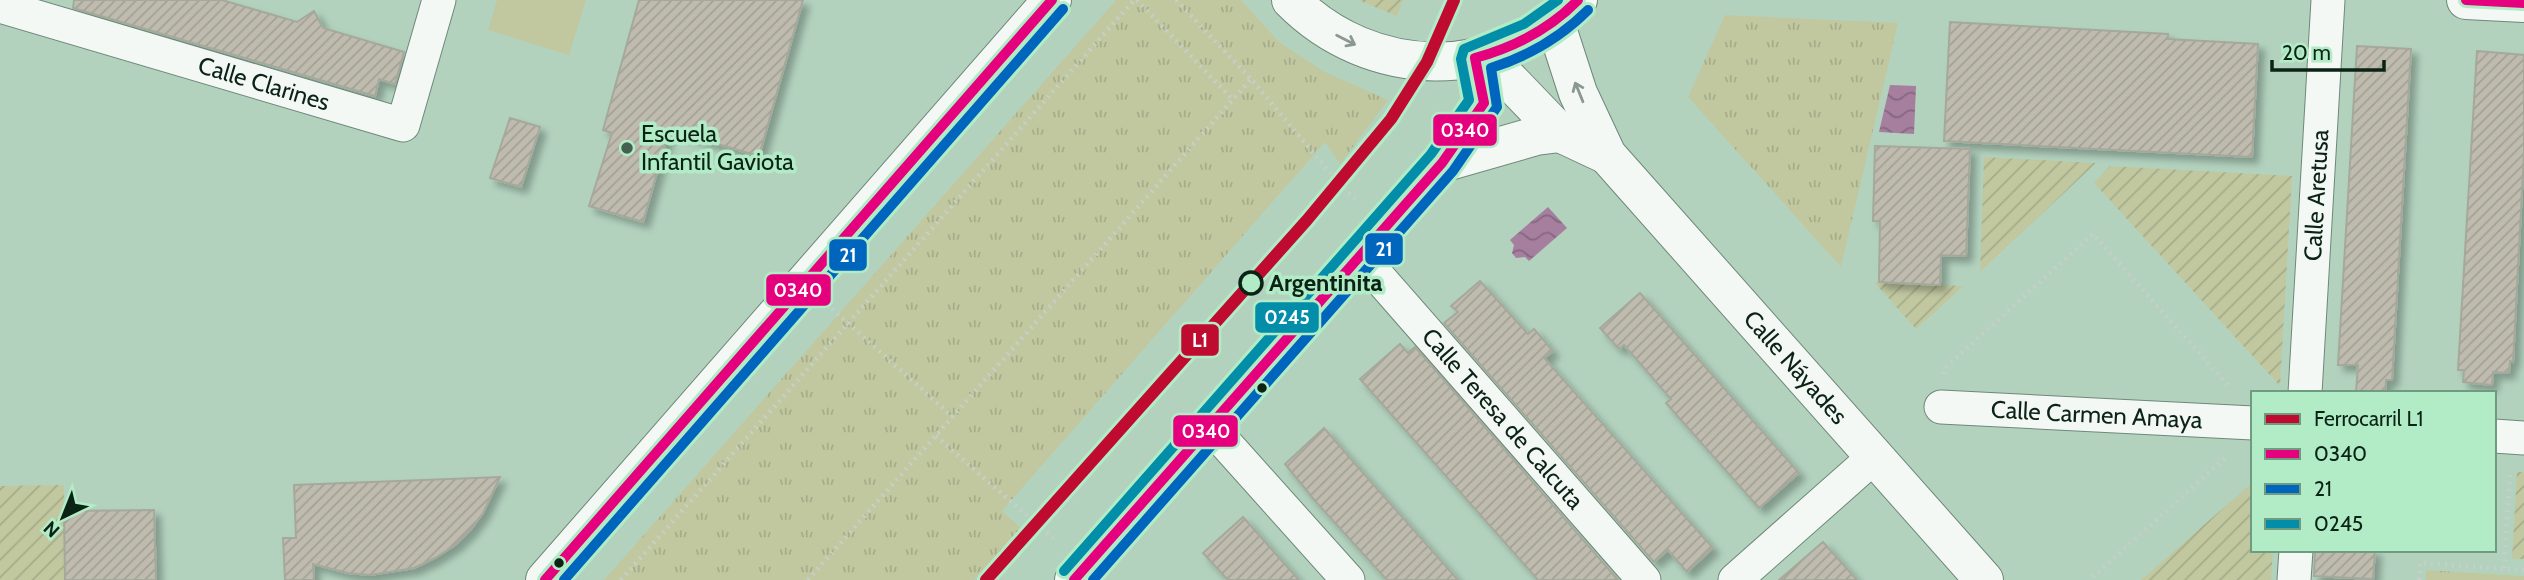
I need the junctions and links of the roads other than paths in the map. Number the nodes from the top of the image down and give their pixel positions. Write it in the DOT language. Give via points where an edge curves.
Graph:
graph roads {
  1 [pos="439,0"];
  2 [pos="1052,0"];
  3 [pos="1291,0"];
  4 [pos="2328,0"];
  5 [pos="2466,0"];
  6 [pos="2524,3"];
  7 [pos="0,6"];
  8 [pos="1567,11"];
  9 [pos="1480,57"];
  10 [pos="1560,133"];
  11 [pos="1606,155"];
  12 [pos="1442,163"];
  13 [pos="1360,257"];
  14 [pos="2305,391"];
  15 [pos="1942,394"];
  16 [pos="2251,423"];
  17 [pos="1210,426"];
  18 [pos="2496,437"];
  19 [pos="2517,451"];
  20 [pos="1874,457"];
  21 [pos="2296,552"];
  22 [pos="1068,563"];
  23 [pos="545,580"];
  24 [pos="1348,580"];
  25 [pos="1644,580"];
  26 [pos="1735,580"];
  27 [pos="1984,580"];
  28 [pos="2294,580"];
  1 -- 7 [label="street, Calle Clarines" via="403,125"];
  2 -- 23 [label="main road"];
  3 -- 9 [label="main road, one-way" via="1346,41 1385,56 1427,62"];
  4 -- 14 [label="street, Calle Aretusa"];
  5 -- 6 [label="main road"];
  8 -- 9 [label="main road" via="1523,41"];
  11 -- 8 [label="main road, Calle Náyades, one-way" via="1578,93"];
  9 -- 10 [label="main road, Calle Náyades"];
  9 -- 12 [label="main road" via="1484,103"];
  10 -- 11 [label="main road, Calle Náyades"];
  10 -- 12 [label="main road"];
  11 -- 20 [label="main road, Calle Náyades"];
  12 -- 13 [label="main road"];
  13 -- 17 [label="main road"];
  13 -- 25 [label="street, Calle Teresa de Calcuta"];
  15 -- 16 [label="street, Calle Carmen Amaya"];
  17 -- 22 [label="main road"];
  17 -- 24 [label="street"];
  18 -- 19 [label="street"];
  20 -- 26 [label="street"];
  20 -- 27 [label="main road, Calle Náyades"];
  21 -- 28 [label="street"];
}
